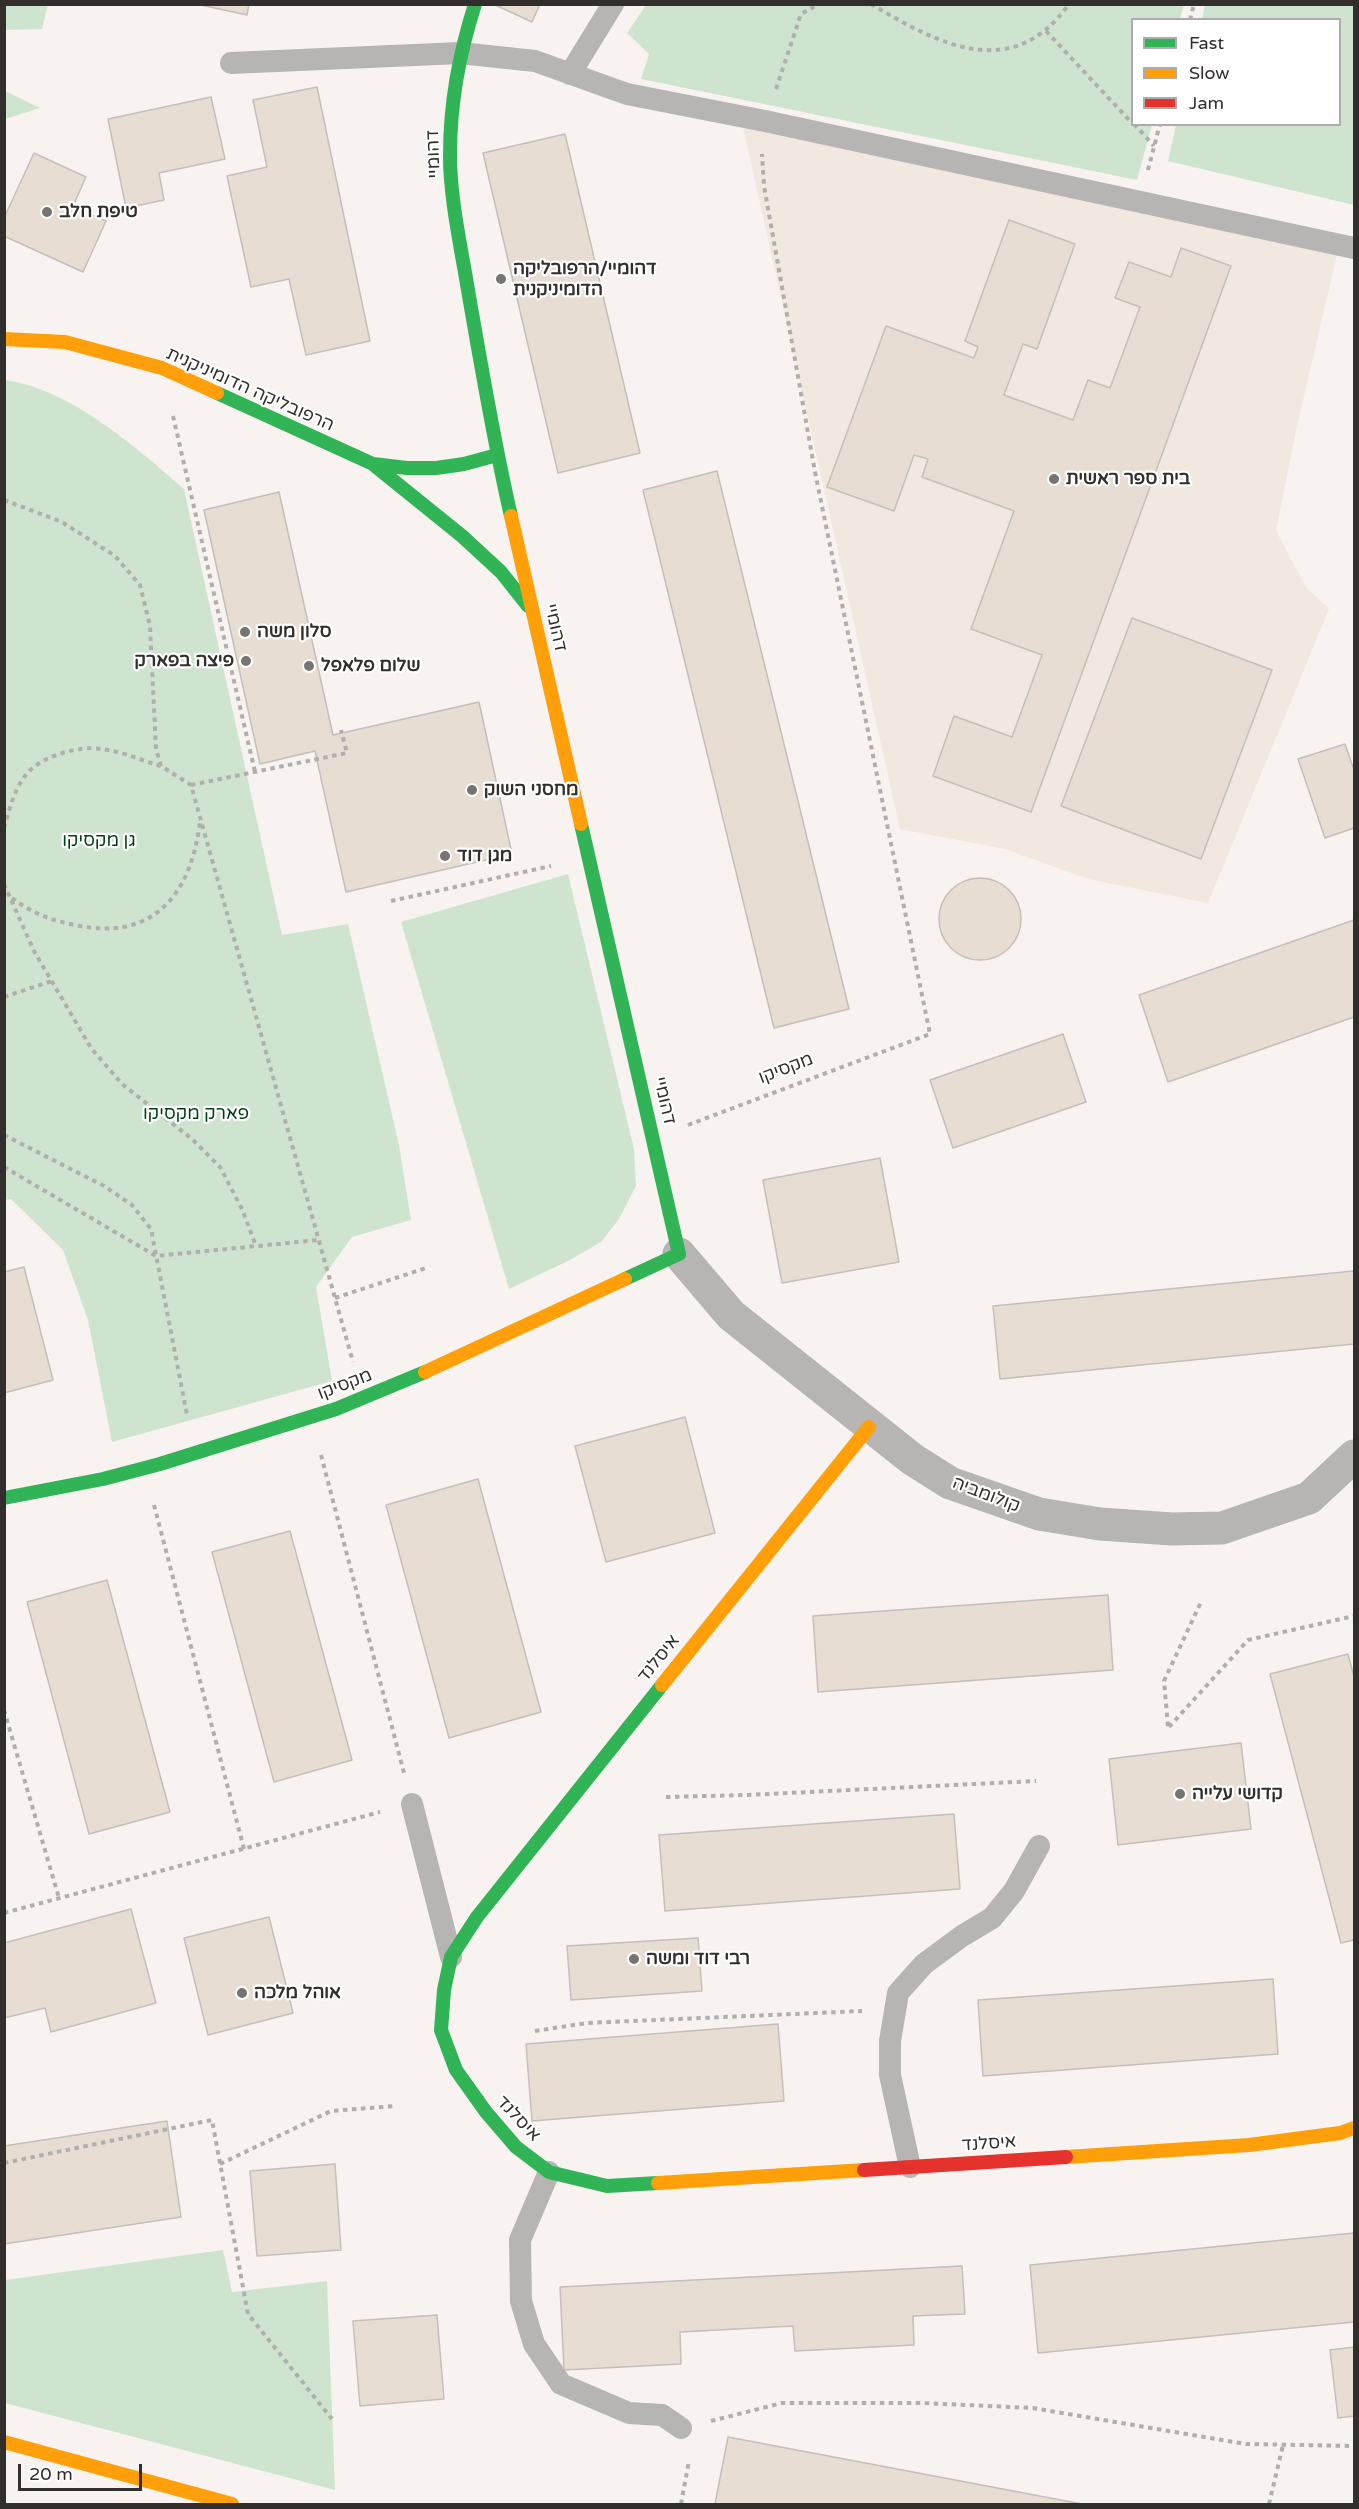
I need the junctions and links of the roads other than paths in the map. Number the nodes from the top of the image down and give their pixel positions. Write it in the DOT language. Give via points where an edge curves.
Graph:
graph roads {
  1 [pos="476,4"];
  2 [pos="613,4"];
  3 [pos="460,52"];
  4 [pos="231,63"];
  5 [pos="570,74"];
  6 [pos="1354,248"];
  7 [pos="4,339"];
  8 [pos="497,455"];
  9 [pos="373,464"];
  10 [pos="534,613"];
  11 [pos="679,1254"];
  12 [pos="869,1427"];
  13 [pos="1354,1456"];
  14 [pos="4,1498"];
  15 [pos="412,1804"];
  16 [pos="1039,1846"];
  17 [pos="451,1957"];
  18 [pos="1354,2128"];
  19 [pos="910,2167"];
  20 [pos="549,2172"];
  21 [pos="681,2428"];
  22 [pos="4,2442"];
  23 [pos="232,2505"];
  1 -- 3 [label="street, דהומיי"];
  2 -- 5 [label="lane"];
  3 -- 4 [label="lane"];
  3 -- 5 [label="lane" via="535,61"];
  3 -- 8 [label="street, דהומיי" via="450,158 459,236"];
  5 -- 6 [label="lane" via="627,94"];
  7 -- 9 [label="street, הרפובליקה הדומיניקנית" via="65,342 162,368"];
  8 -- 9 [label="street, הרפובליקה הדומיניקנית" via="439,470"];
  8 -- 10 [label="street, דהומיי"];
  9 -- 10 [label="street, הרפובליקה הדומיניקנית" via="501,572"];
  10 -- 11 [label="street, דהומיי"];
  11 -- 12 [label="street, קולומביה" via="731,1315"];
  11 -- 14 [label="street, מקסיקו" via="364,1397 194,1454 103,1479"];
  12 -- 13 [label="street, קולומביה" via="950,1482 1001,1502 1059,1518 1172,1529 1222,1528 1309,1498"];
  12 -- 17 [label="street, איסלנד" via="526,1854"];
  15 -- 17 [label="lane"];
  16 -- 19 [label="lane" via="1014,1891 992,1918 924,1964 898,1993 890,2041 890,2075"];
  17 -- 20 [label="street, איסלנד" via="441,2030 456,2070 516,2147"];
  18 -- 19 [label="street, איסלנד" via="1249,2145"];
  19 -- 20 [label="street, איסלנד" via="607,2186"];
  20 -- 21 [label="lane" via="520,2240 521,2301 534,2344 561,2384 629,2413 662,2415"];
  22 -- 23 [label="street"];
}
